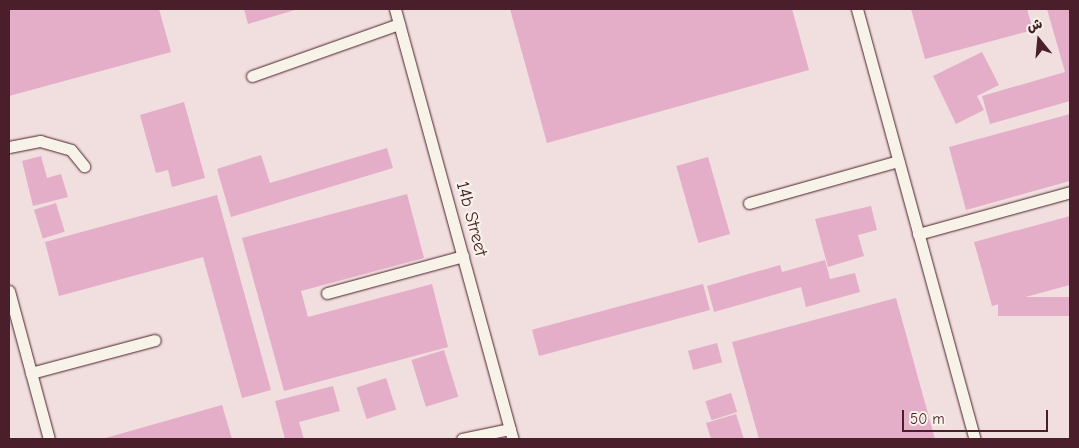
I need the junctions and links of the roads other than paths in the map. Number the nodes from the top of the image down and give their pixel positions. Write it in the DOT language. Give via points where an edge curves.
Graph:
graph roads {
  1 [pos="395,9"];
  2 [pos="857,9"];
  3 [pos="399,24"];
  4 [pos="252,76"];
  5 [pos="9,147"];
  6 [pos="898,161"];
  7 [pos="84,166"];
  8 [pos="1070,192"];
  9 [pos="749,203"];
  10 [pos="918,234"];
  11 [pos="463,256"];
  12 [pos="9,291"];
  13 [pos="327,293"];
  14 [pos="155,340"];
  15 [pos="31,373"];
  16 [pos="512,434"];
  17 [pos="48,439"];
  18 [pos="462,439"];
  19 [pos="975,439"];
  1 -- 3 [label="lane, 14b Street"];
  2 -- 6 [label="lane"];
  3 -- 4 [label="lane"];
  3 -- 11 [label="lane, 14b Street"];
  5 -- 7 [label="lane" via="40,141 71,150"];
  6 -- 9 [label="lane"];
  6 -- 10 [label="lane"];
  8 -- 10 [label="lane"];
  10 -- 19 [label="lane"];
  11 -- 13 [label="lane"];
  11 -- 16 [label="lane, 14b Street"];
  12 -- 15 [label="lane"];
  14 -- 15 [label="lane"];
  15 -- 17 [label="lane"];
  16 -- 18 [label="lane"];
}
